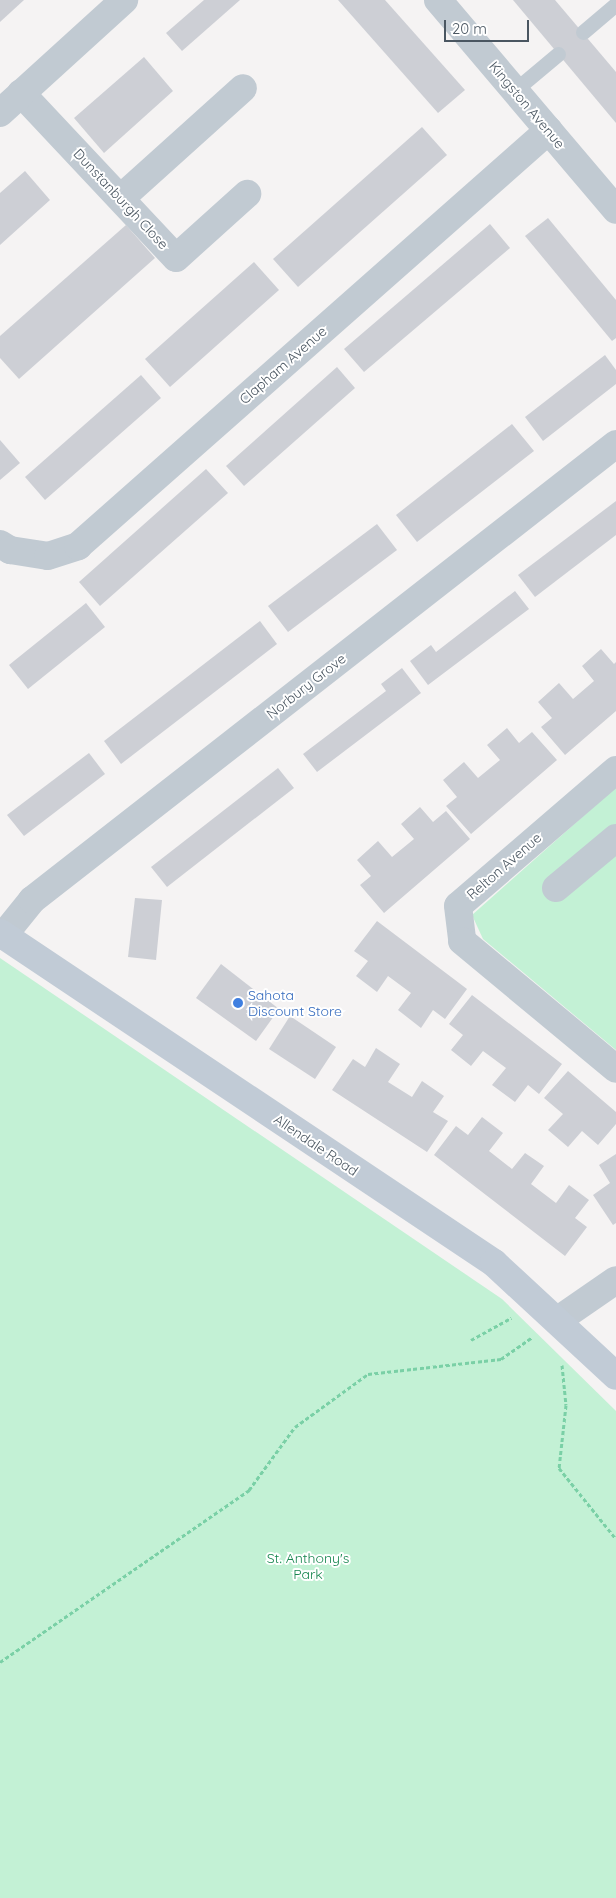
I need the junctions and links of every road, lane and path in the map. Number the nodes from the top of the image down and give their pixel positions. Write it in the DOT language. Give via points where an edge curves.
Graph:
graph roads {
  1 [pos="124,0"];
  2 [pos="438,0"];
  3 [pos="616,4"];
  4 [pos="583,32"];
  5 [pos="558,54"];
  6 [pos="244,88"];
  7 [pos="515,90"];
  8 [pos="21,94"];
  9 [pos="0,113"];
  10 [pos="549,130"];
  11 [pos="247,194"];
  12 [pos="121,198"];
  13 [pos="616,210"];
  14 [pos="616,444"];
  15 [pos="0,544"];
  16 [pos="616,770"];
  17 [pos="616,838"];
  18 [pos="556,888"];
  19 [pos="2,935"];
  20 [pos="616,1069"];
  21 [pos="616,1280"];
  22 [pos="558,1320"];
  23 [pos="616,1376"];
  24 [pos="616,1539"];
  25 [pos="0,1662"];
  1 -- 8 [label="street"];
  2 -- 7 [label="street, Kingston Avenue"];
  3 -- 4 [label="lane"];
  5 -- 7 [label="lane"];
  6 -- 12 [label="street"];
  7 -- 10 [label="street, Kingston Avenue"];
  8 -- 9 [label="street"];
  8 -- 12 [label="street, Dunstanburgh Close"];
  10 -- 13 [label="street, Kingston Avenue"];
  10 -- 15 [label="street, Clapham Avenue" via="78,546 48,556 10,550"];
  11 -- 12 [label="street, Dunstanburgh Close" via="176,258"];
  14 -- 19 [label="street, Norbury Grove" via="32,900"];
  16 -- 20 [label="street, Relton Avenue" via="458,906 462,942"];
  17 -- 18 [label="street"];
  19 -- 22 [label="main road, Allendale Road" via="494,1263"];
  21 -- 22 [label="street"];
  22 -- 23 [label="main road, Allendale Road"];
  22 -- 24 [label="path" via="566,1405 559,1468"];
  22 -- 25 [label="path" via="501,1359 368,1374 295,1427 249,1490"];
}
